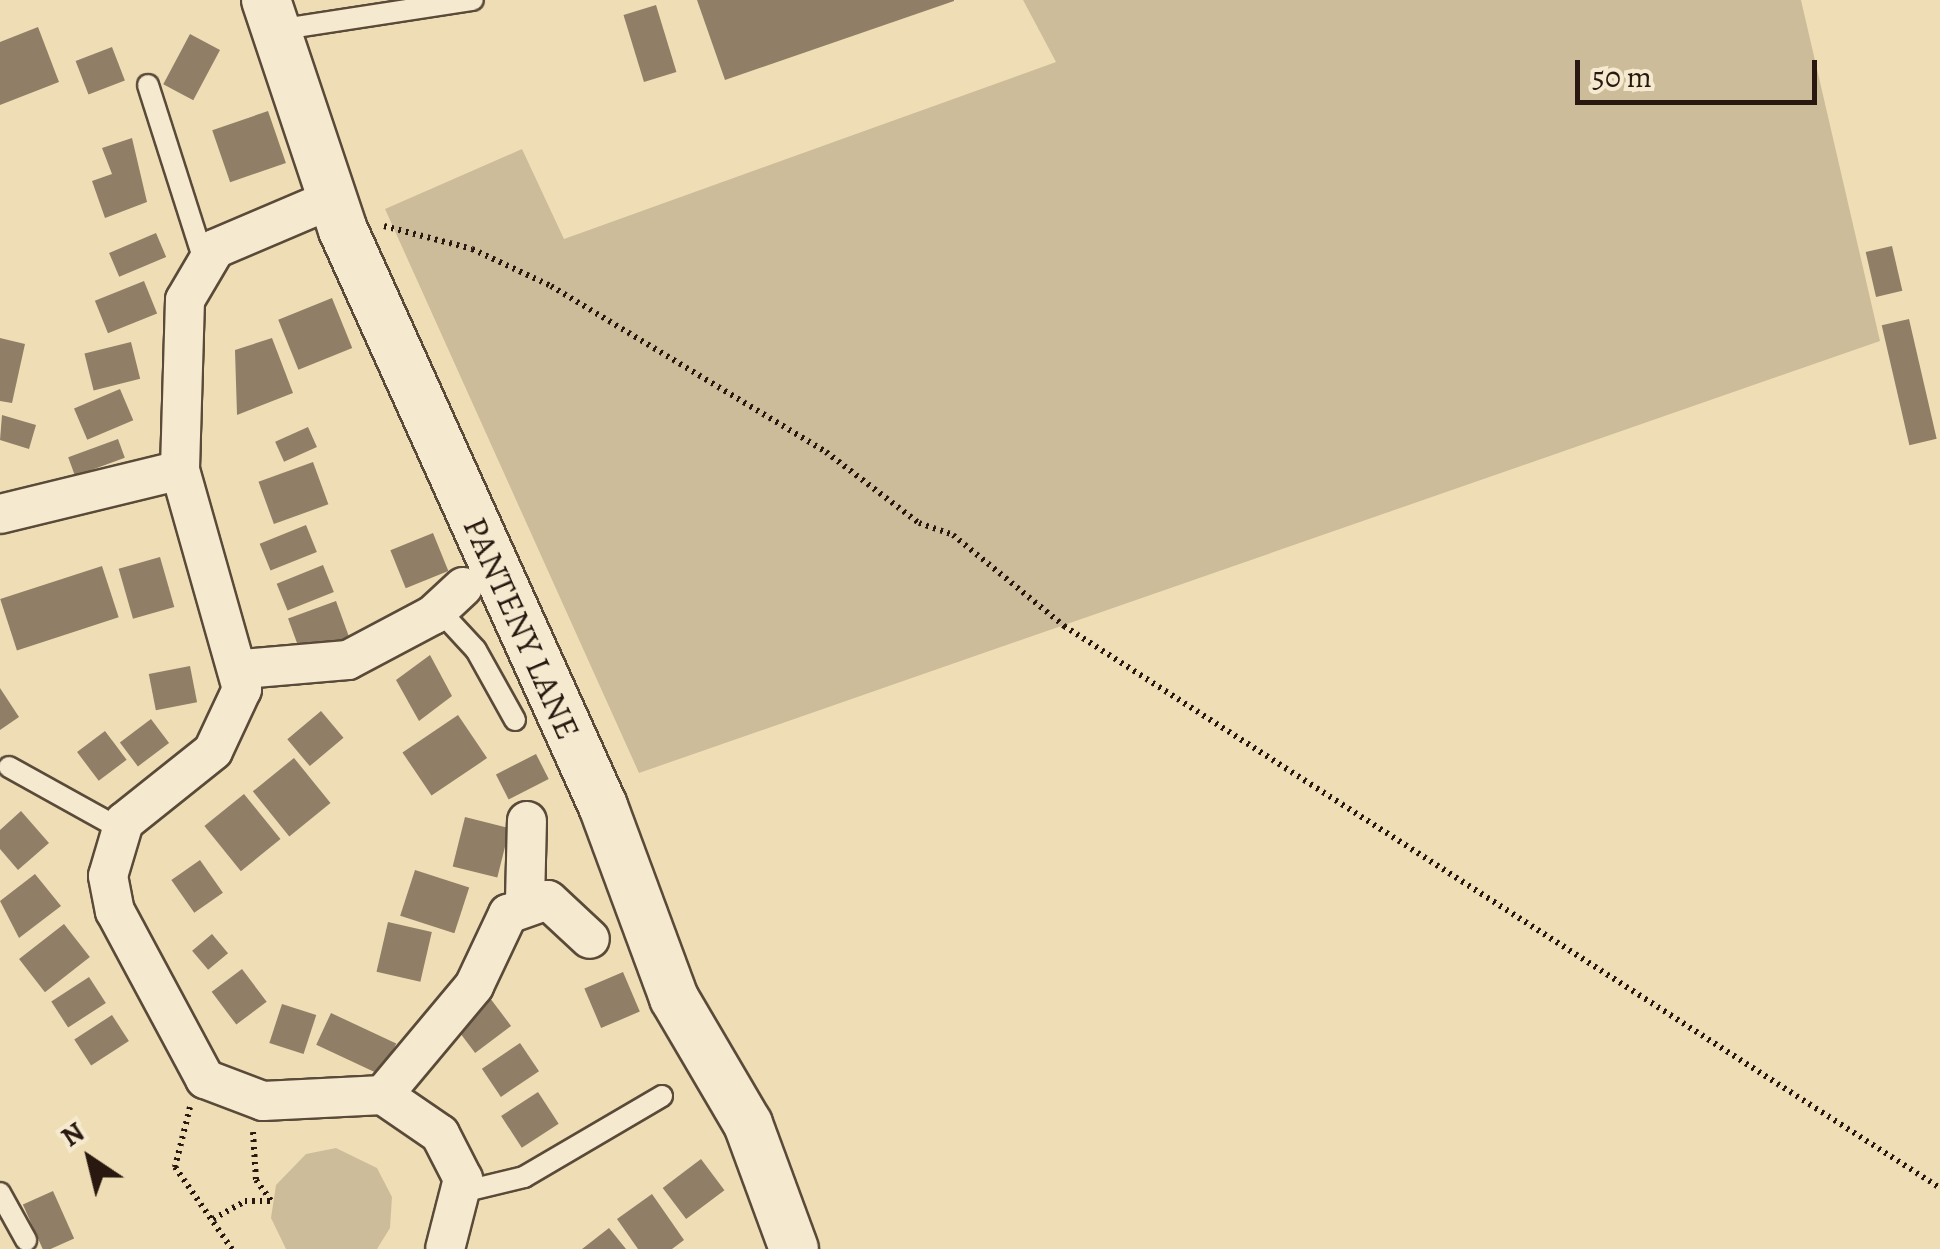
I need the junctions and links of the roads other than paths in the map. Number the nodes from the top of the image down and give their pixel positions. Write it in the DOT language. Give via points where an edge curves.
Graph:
graph roads {
  1 [pos="473,0"];
  2 [pos="270,15"];
  3 [pos="148,84"];
  4 [pos="337,214"];
  5 [pos="204,261"];
  6 [pos="180,470"];
  7 [pos="0,514"];
  8 [pos="451,599"];
  9 [pos="243,669"];
  10 [pos="515,720"];
  11 [pos="9,767"];
  12 [pos="526,821"];
  13 [pos="121,829"];
  14 [pos="525,901"];
  15 [pos="590,939"];
  16 [pos="382,1095"];
  17 [pos="662,1096"];
  18 [pos="462,1192"];
  19 [pos="0,1193"];
  20 [pos="26,1240"];
  21 [pos="445,1249"];
  22 [pos="794,1249"];
  1 -- 2 [label="lane"];
  2 -- 4 [label="street, PANTENY LANE"];
  3 -- 5 [label="lane"];
  4 -- 5 [label="street" via="242,233"];
  4 -- 22 [label="street, PANTENY LANE" via="603,806 674,998 748,1124"];
  5 -- 6 [label="street" via="179,339"];
  6 -- 7 [label="street"];
  6 -- 9 [label="street"];
  8 -- 9 [label="street" via="348,660"];
  8 -- 10 [label="lane"];
  9 -- 13 [label="street" via="230,730"];
  11 -- 13 [label="lane"];
  12 -- 14 [label="street"];
  13 -- 16 [label="street" via="108,876 115,911 205,1079 263,1101"];
  14 -- 15 [label="street" via="566,908"];
  14 -- 16 [label="street" via="494,934 474,986"];
  16 -- 18 [label="street" via="440,1134"];
  17 -- 18 [label="lane" via="524,1177"];
  18 -- 21 [label="street"];
  19 -- 20 [label="lane"];
}
